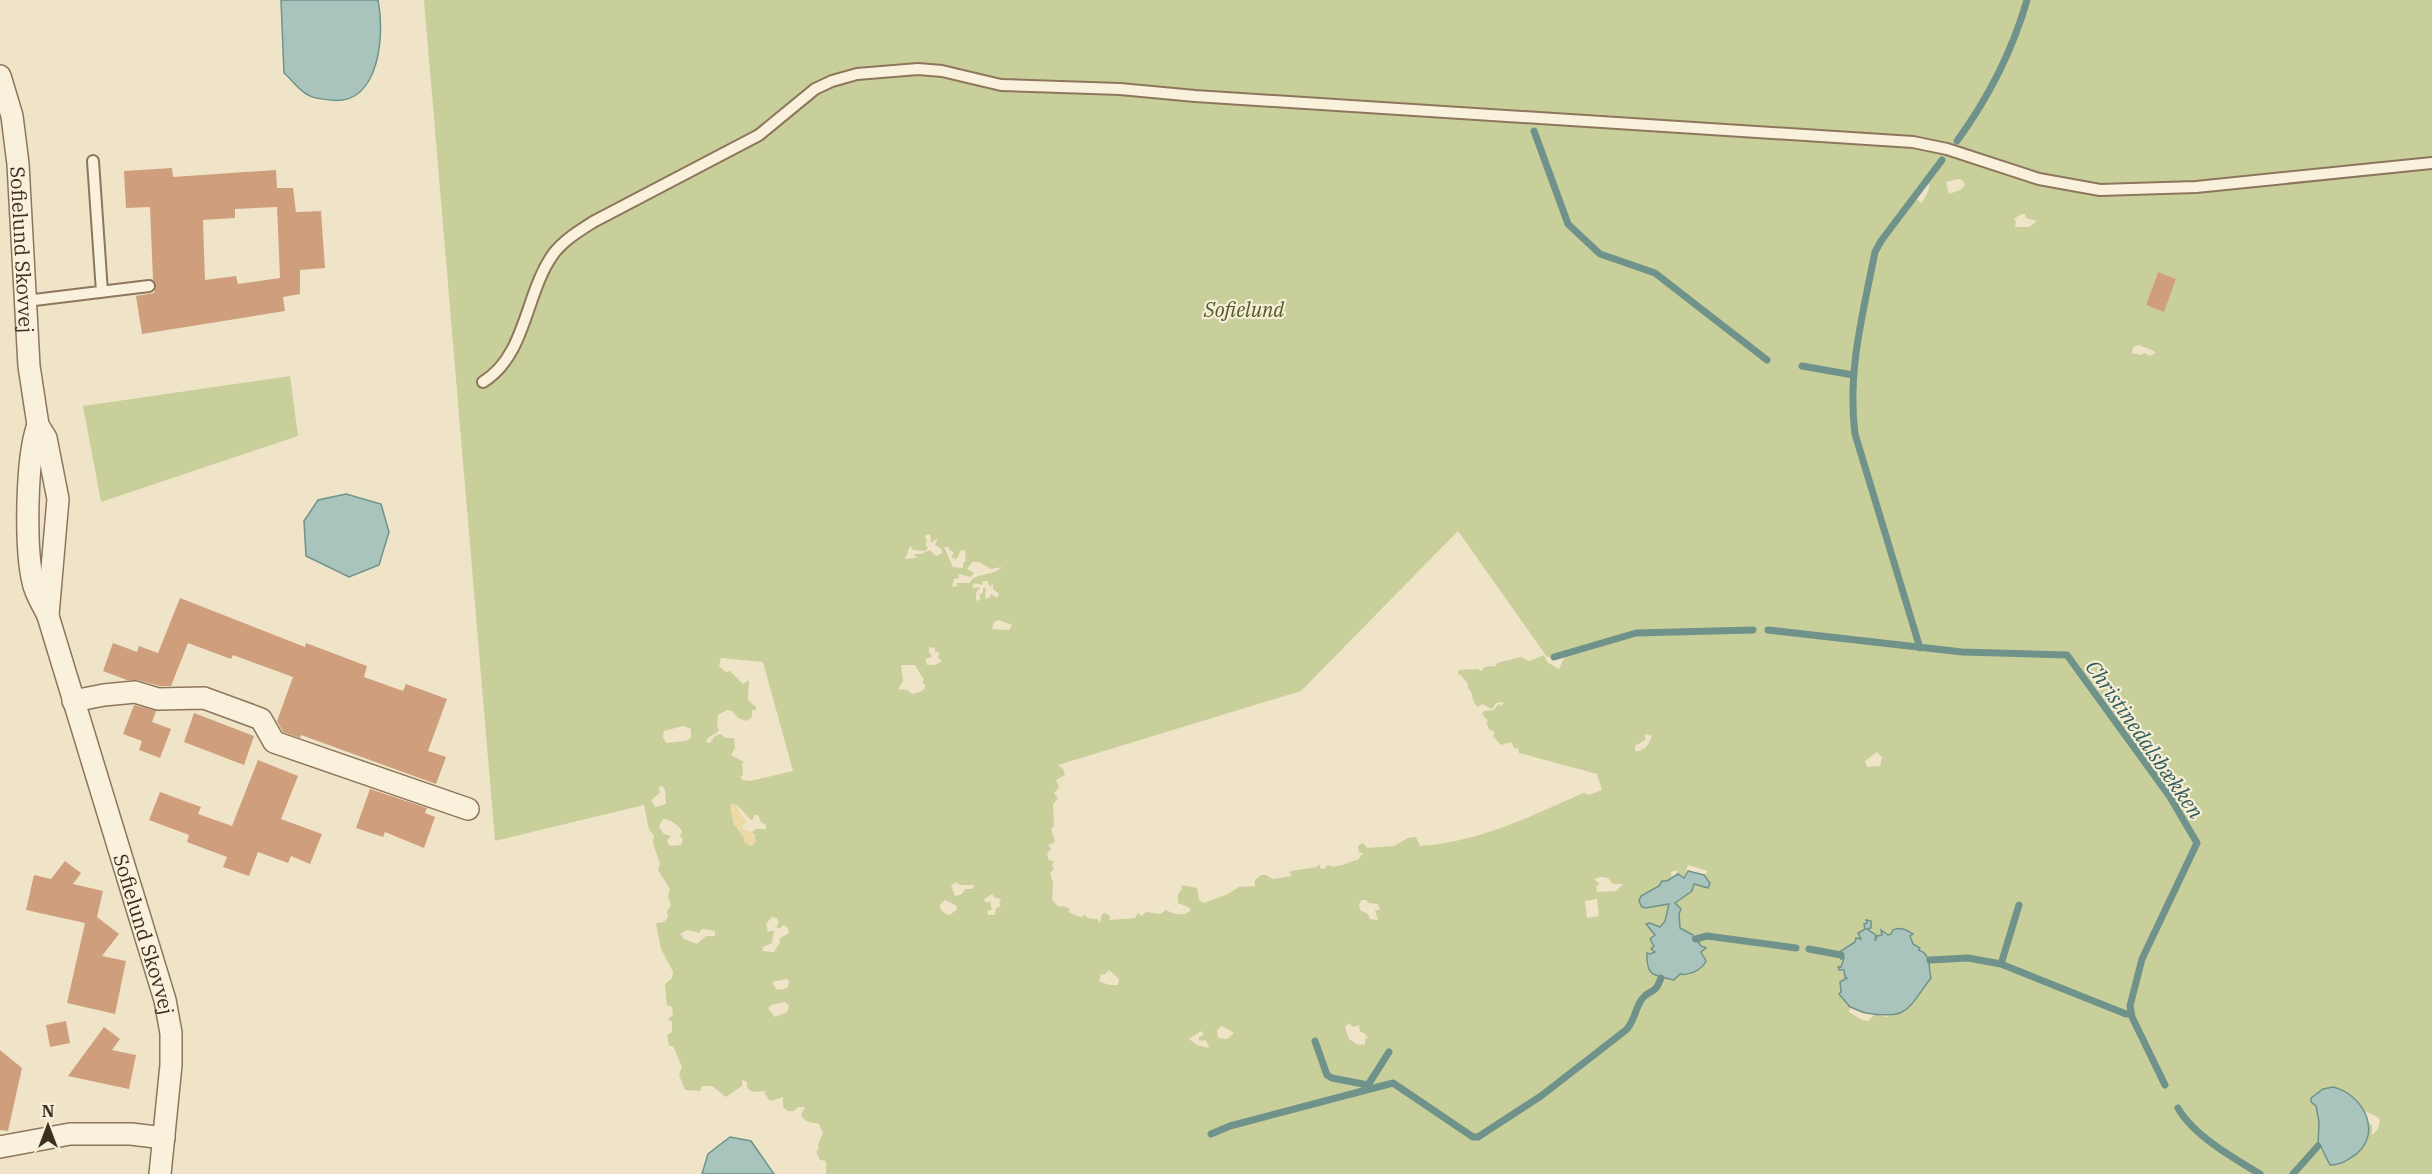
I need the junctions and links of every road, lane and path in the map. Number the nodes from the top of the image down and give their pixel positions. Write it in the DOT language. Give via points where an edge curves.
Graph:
graph roads {
  1 [pos="0,76"];
  2 [pos="93,161"];
  3 [pos="2432,163"];
  4 [pos="149,286"];
  5 [pos="102,292"];
  6 [pos="26,302"];
  7 [pos="483,382"];
  8 [pos="38,425"];
  9 [pos="48,616"];
  10 [pos="73,701"];
  11 [pos="468,809"];
  12 [pos="164,1138"];
  13 [pos="0,1146"];
  14 [pos="160,1174"];
  1 -- 6 [label="street, Sofielund Skovvej" via="12,116 18,164"];
  2 -- 5 [label="lane"];
  3 -- 7 [label="lane" via="2196,187 2100,190 2056,184 1913,142 1120,89 1027,87 942,71 887,70 857,74 815,89 759,135 568,238 544,270 504,362"];
  4 -- 5 [label="lane"];
  5 -- 6 [label="lane"];
  6 -- 8 [label="street, Sofielund Skovvej" via="29,366"];
  8 -- 9 [label="street, Sofielund Skovvej" via="46,438 58,499"];
  8 -- 9 [label="street, Sofielund Skovvej" via="32,441 28,539 33,584"];
  9 -- 10 [label="street, Sofielund Skovvej"];
  10 -- 11 [label="street" via="135,692 158,699 204,698 261,719 274,742"];
  10 -- 12 [label="street, Sofielund Skovvej" via="165,1000 171,1065"];
  12 -- 13 [label="street" via="70,1134"];
  12 -- 14 [label="street, Sofielund Skovvej"];
}
